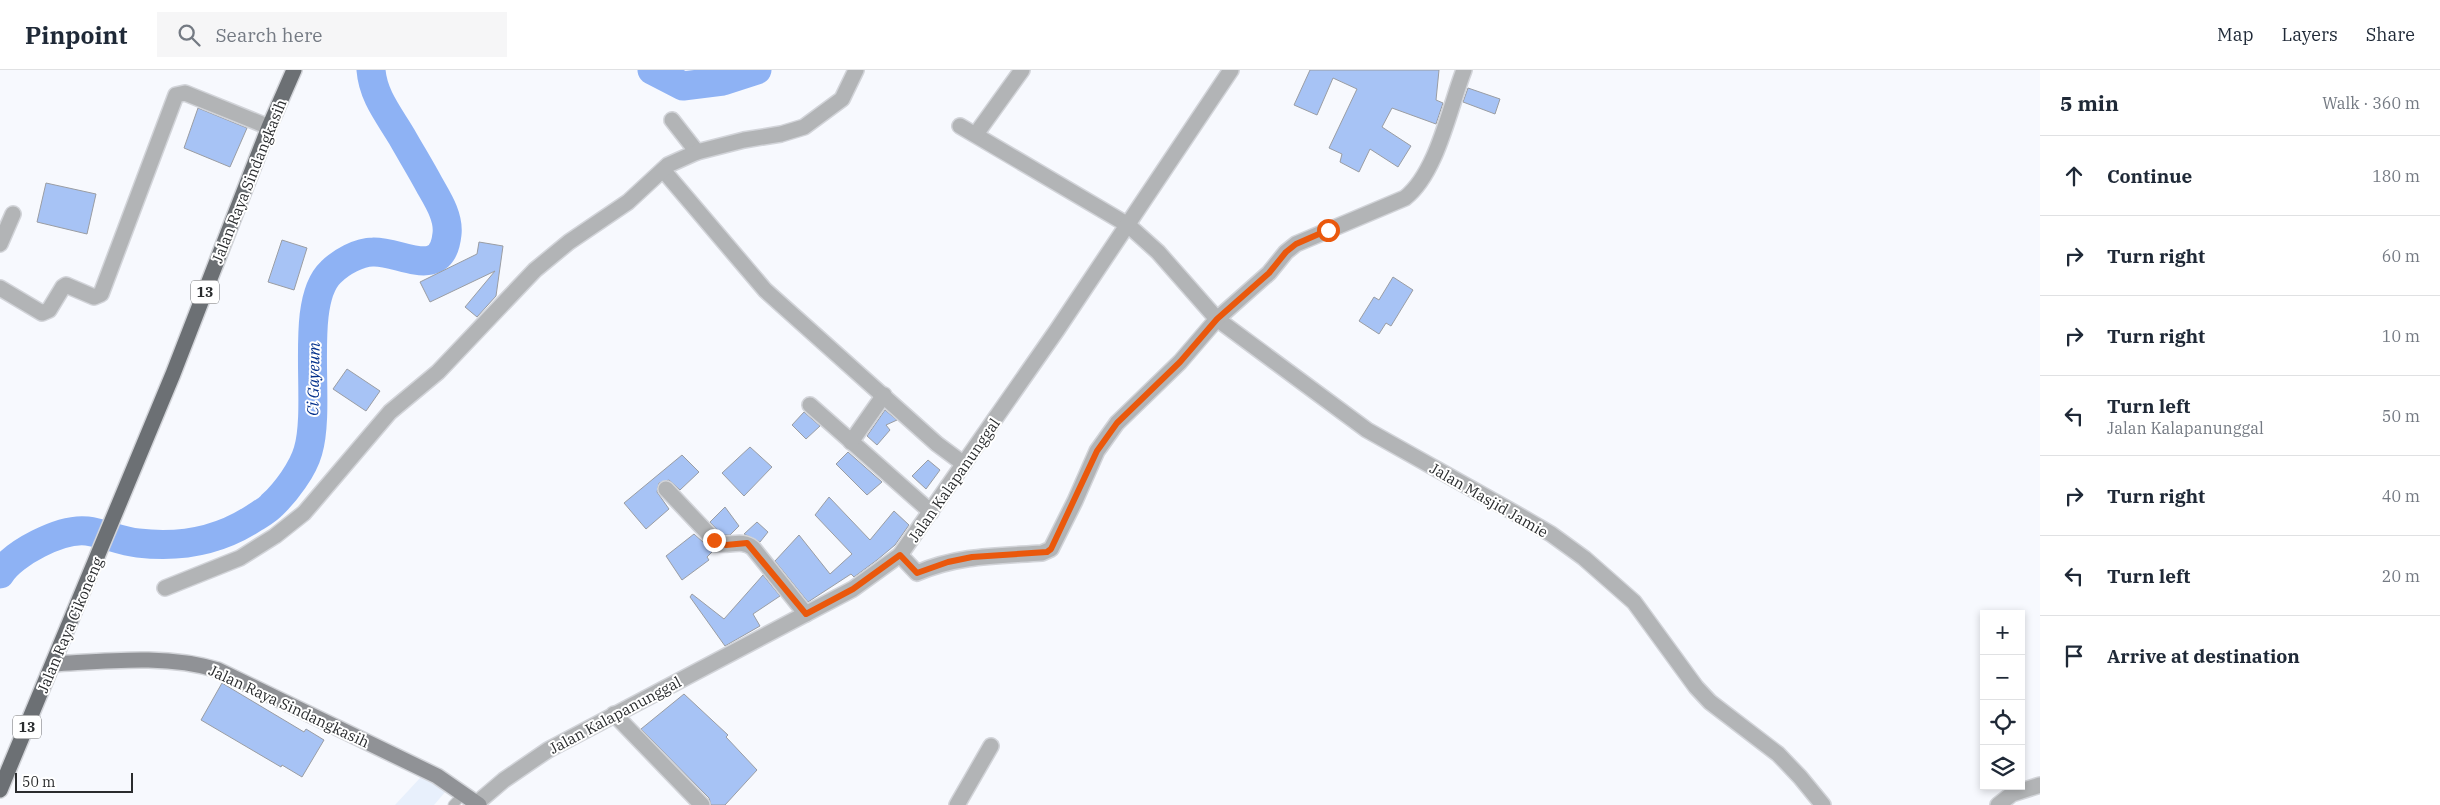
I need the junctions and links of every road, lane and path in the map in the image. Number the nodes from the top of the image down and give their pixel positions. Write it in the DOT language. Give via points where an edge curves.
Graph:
graph roads {
  1 [pos="294,70"];
  2 [pos="856,70"];
  3 [pos="1022,70"];
  4 [pos="1231,70"];
  5 [pos="1464,70"];
  6 [pos="672,120"];
  7 [pos="960,126"];
  8 [pos="269,127"];
  9 [pos="976,134"];
  10 [pos="697,152"];
  11 [pos="663,170"];
  12 [pos="13,214"];
  13 [pos="1128,225"];
  14 [pos="0,244"];
  15 [pos="0,288"];
  16 [pos="1217,319"];
  17 [pos="884,396"];
  18 [pos="810,405"];
  19 [pos="851,442"];
  20 [pos="964,464"];
  21 [pos="666,489"];
  22 [pos="931,512"];
  23 [pos="115,515"];
  24 [pos="900,555"];
  25 [pos="164,588"];
  26 [pos="806,614"];
  27 [pos="54,664"];
  28 [pos="614,714"];
  29 [pos="991,746"];
  30 [pos="2040,785"];
  31 [pos="0,790"];
  32 [pos="464,793"];
  33 [pos="478,804"];
  34 [pos="453,805"];
  35 [pos="702,805"];
  36 [pos="957,805"];
  37 [pos="1823,805"];
  38 [pos="1998,805"];
  1 -- 8 [label="highway, Jalan Raya Sindangkasih / 13"];
  2 -- 10 [label="street" via="842,99 804,126"];
  3 -- 9 [label="street"];
  4 -- 13 [label="street, Jalan Kalapanunggal"];
  5 -- 16 [label="street" via="1429,168 1416,188 1405,198 1296,244"];
  6 -- 10 [label="street"];
  7 -- 9 [label="street, Jalan Masjid Jamie"];
  8 -- 15 [label="street" via="185,93 176,95 99,297 66,284 49,310 42,313"];
  8 -- 23 [label="highway, Jalan Raya Sindangkasih / 13" via="174,374"];
  9 -- 13 [label="street, Jalan Masjid Jamie"];
  10 -- 11 [label="street" via="674,161"];
  11 -- 17 [label="street" via="765,290"];
  11 -- 25 [label="street" via="628,202 534,270 438,372 390,412 304,513 240,558"];
  12 -- 14 [label="street"];
  13 -- 16 [label="street, Jalan Masjid Jamie" via="1158,252"];
  13 -- 20 [label="street, Jalan Kalapanunggal"];
  16 -- 24 [label="street" via="1104,440 1051,549 1042,553 972,557 913,571"];
  16 -- 37 [label="street, Jalan Masjid Jamie" via="1367,430 1551,534 1614,582 1634,602 1706,697 1778,754"];
  17 -- 19 [label="street"];
  17 -- 20 [label="street"];
  18 -- 19 [label="street"];
  19 -- 22 [label="street"];
  20 -- 22 [label="street, Jalan Kalapanunggal"];
  21 -- 26 [label="street" via="718,544 741,542 753,548"];
  22 -- 24 [label="street, Jalan Kalapanunggal"];
  23 -- 27 [label="highway, Jalan Raya Cikoneng / 13"];
  24 -- 26 [label="street, Jalan Kalapanunggal" via="853,589"];
  26 -- 28 [label="street, Jalan Kalapanunggal"];
  27 -- 31 [label="highway, Jalan Raya Cikoneng / 13"];
  27 -- 32 [label="main road, Jalan Raya Sindangkasih" via="162,660 218,670 428,772"];
  28 -- 33 [label="street, Jalan Kalapanunggal" via="548,750 504,780"];
  28 -- 35 [label="street"];
  29 -- 36 [label="street"];
  30 -- 38 [label="street" via="2012,794"];
  32 -- 33 [label="main road, Jalan Raya Sindangkasih"];
  32 -- 34 [label="lane"];
}
